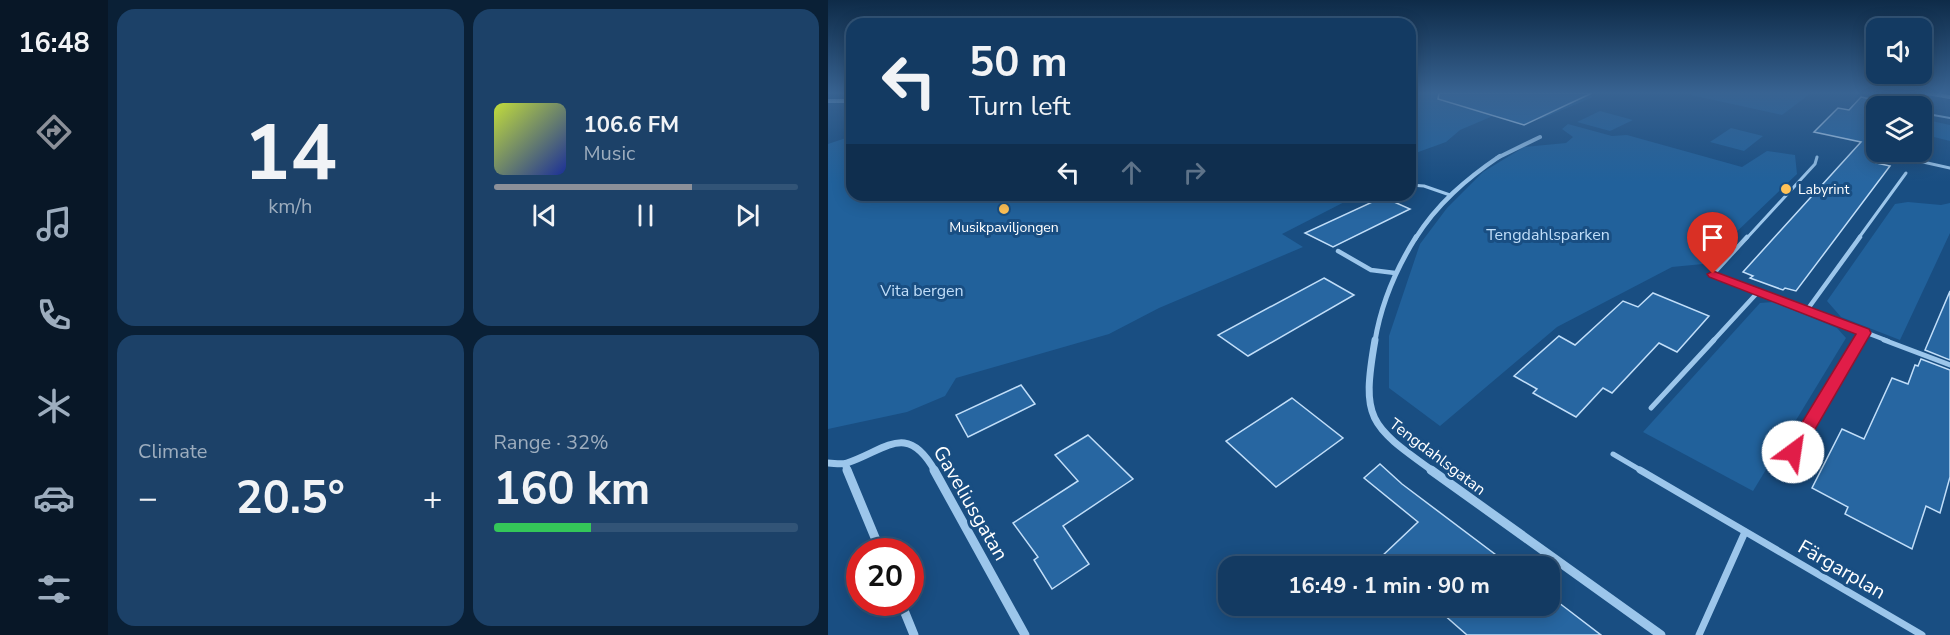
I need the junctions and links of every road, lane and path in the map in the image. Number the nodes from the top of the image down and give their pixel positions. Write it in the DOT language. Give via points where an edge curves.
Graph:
graph roads {
  1 [pos="1540,137"];
  2 [pos="1817,157"];
  3 [pos="1923,162"];
  4 [pos="1950,168"];
  5 [pos="1906,173"];
  6 [pos="1416,185"];
  7 [pos="1450,195"];
  8 [pos="1338,251"];
  9 [pos="1395,273"];
  10 [pos="1758,292"];
  11 [pos="1807,310"];
  12 [pos="1864,333"];
  13 [pos="1950,365"];
  14 [pos="1651,408"];
  15 [pos="1613,454"];
  16 [pos="828,463"];
  17 [pos="844,464"];
  18 [pos="1785,467"];
  19 [pos="1745,532"];
  20 [pos="875,538"];
  21 [pos="907,616"];
  22 [pos="915,635"];
  23 [pos="1025,635"];
  24 [pos="1661,635"];
  25 [pos="1699,635"];
  26 [pos="1922,635"];
  1 -- 7 [label="street, Tengdahlsgatan" via="1511,147"];
  2 -- 10 [label="lane" via="1815,164 1713,274"];
  3 -- 4 [label="lane"];
  5 -- 11 [label="lane"];
  6 -- 7 [label="lane"];
  7 -- 9 [label="street, Tengdahlsgatan" via="1409,244"];
  8 -- 9 [label="lane" via="1371,270"];
  9 -- 24 [label="street, Tengdahlsgatan" via="1373,340 1368,396 1380,432"];
  10 -- 11 [label="lane"];
  10 -- 14 [label="lane"];
  11 -- 12 [label="lane"];
  12 -- 13 [label="lane"];
  12 -- 18 [label="lane"];
  15 -- 19 [label="lane, Färgarplan"];
  16 -- 17 [label="street"];
  17 -- 20 [label="street"];
  17 -- 23 [label="street, Gaveliusgatan" via="877,448 904,442 924,452"];
  19 -- 25 [label="lane"];
  19 -- 26 [label="lane, Färgarplan"];
  21 -- 22 [label="street"];
}
